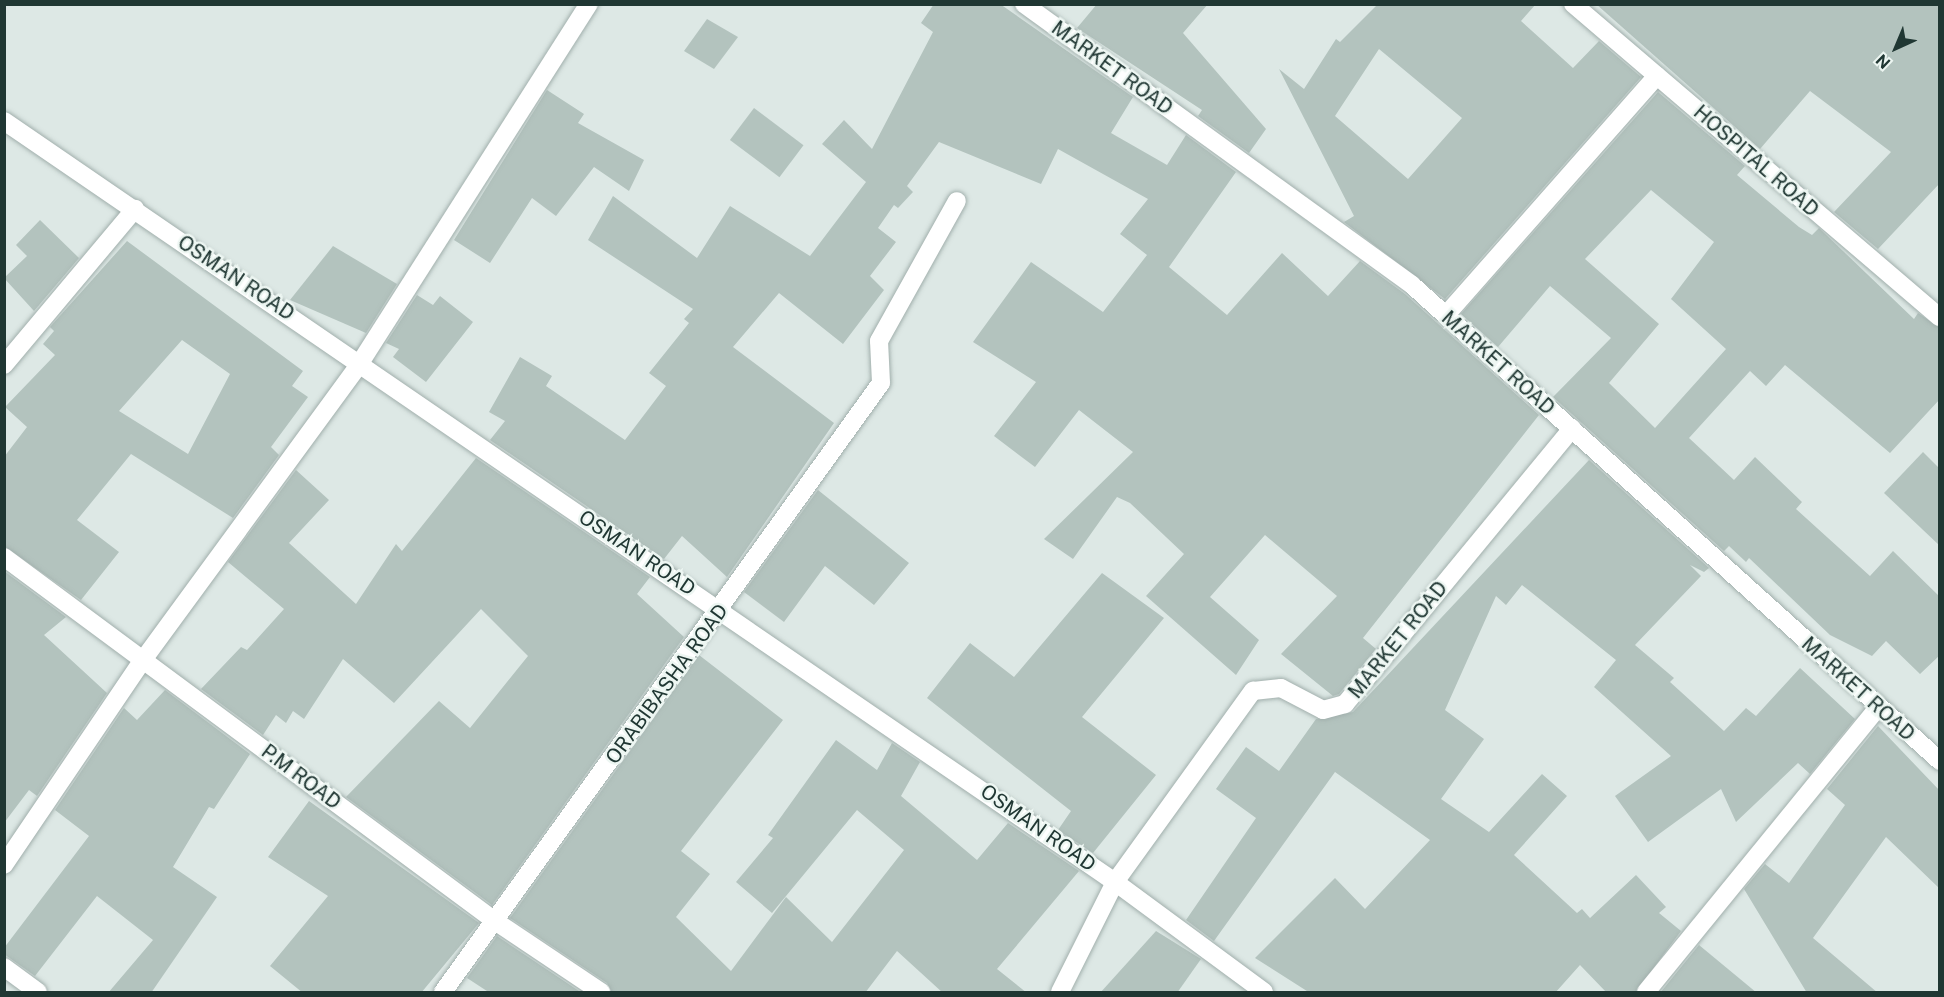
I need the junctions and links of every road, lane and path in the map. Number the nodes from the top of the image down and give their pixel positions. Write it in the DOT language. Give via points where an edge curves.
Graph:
graph roads {
  1 [pos="589,4"];
  2 [pos="1024,4"];
  3 [pos="1577,6"];
  4 [pos="1657,76"];
  5 [pos="4,121"];
  6 [pos="957,201"];
  7 [pos="135,209"];
  8 [pos="1446,315"];
  9 [pos="1940,317"];
  10 [pos="360,363"];
  11 [pos="4,365"];
  12 [pos="1572,429"];
  13 [pos="4,556"];
  14 [pos="721,610"];
  15 [pos="143,660"];
  16 [pos="1878,708"];
  17 [pos="1940,761"];
  18 [pos="4,865"];
  19 [pos="1115,882"];
  20 [pos="495,921"];
  21 [pos="4,967"];
  22 [pos="38,993"];
  23 [pos="443,993"];
  24 [pos="601,993"];
  25 [pos="1060,993"];
  26 [pos="1264,993"];
  27 [pos="1646,993"];
  1 -- 10 [label="street"];
  2 -- 8 [label="street, MARKET ROAD" via="1412,285"];
  3 -- 4 [label="street, HOSPITAL ROAD"];
  4 -- 8 [label="street"];
  4 -- 9 [label="street, HOSPITAL ROAD"];
  5 -- 7 [label="street, OSMAN ROAD"];
  6 -- 14 [label="street, ORABIBASHA ROAD" via="879,341 881,383"];
  7 -- 10 [label="street, OSMAN ROAD"];
  7 -- 11 [label="street"];
  8 -- 12 [label="street, MARKET ROAD"];
  10 -- 14 [label="street, OSMAN ROAD"];
  10 -- 15 [label="street"];
  12 -- 16 [label="street, MARKET ROAD"];
  12 -- 19 [label="street, MARKET ROAD" via="1346,704 1323,710 1281,688 1253,690"];
  13 -- 15 [label="street, P.M ROAD"];
  14 -- 19 [label="street, OSMAN ROAD"];
  14 -- 20 [label="street, ORABIBASHA ROAD"];
  15 -- 18 [label="street"];
  15 -- 20 [label="street, P.M ROAD"];
  16 -- 17 [label="street, MARKET ROAD"];
  16 -- 27 [label="street"];
  19 -- 25 [label="street"];
  19 -- 26 [label="street, OSMAN ROAD"];
  20 -- 23 [label="street, ORABIBASHA ROAD"];
  20 -- 24 [label="street, P.M ROAD"];
  21 -- 22 [label="street"];
}
